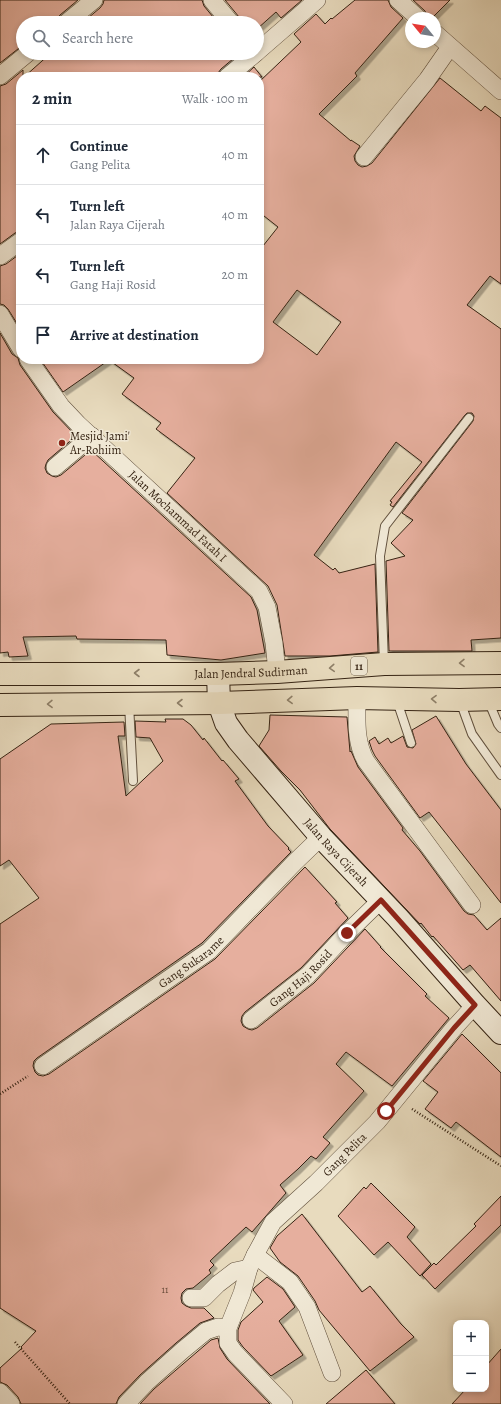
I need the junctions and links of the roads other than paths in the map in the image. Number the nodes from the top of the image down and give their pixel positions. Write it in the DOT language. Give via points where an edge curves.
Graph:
graph roads {
  1 [pos="94,0"];
  2 [pos="212,0"];
  3 [pos="317,0"];
  4 [pos="398,0"];
  5 [pos="411,12"];
  6 [pos="75,16"];
  7 [pos="225,16"];
  8 [pos="441,39"];
  9 [pos="264,47"];
  10 [pos="450,47"];
  11 [pos="19,60"];
  12 [pos="248,60"];
  13 [pos="233,72"];
  14 [pos="0,76"];
  15 [pos="501,91"];
  16 [pos="364,157"];
  17 [pos="16,244"];
  18 [pos="0,256"];
  19 [pos="0,314"];
  20 [pos="16,341"];
  21 [pos="32,364"];
  22 [pos="469,418"];
  23 [pos="92,436"];
  24 [pos="55,467"];
  25 [pos="501,663"];
  26 [pos="384,664"];
  27 [pos="277,672"];
  28 [pos="0,674"];
  29 [pos="218,674"];
  30 [pos="357,698"];
  31 [pos="396,698"];
  32 [pos="494,699"];
  33 [pos="459,700"];
  34 [pos="129,703"];
  35 [pos="219,703"];
  36 [pos="0,705"];
  37 [pos="501,728"];
  38 [pos="411,743"];
  39 [pos="501,775"];
  40 [pos="133,781"];
  41 [pos="321,837"];
  42 [pos="381,900"];
  43 [pos="472,905"];
  44 [pos="475,1005"];
  45 [pos="251,1020"];
  46 [pos="501,1033"];
  47 [pos="42,1066"];
  48 [pos="252,1262"];
  49 [pos="191,1298"];
  50 [pos="230,1320"];
  51 [pos="332,1374"];
  52 [pos="0,1392"];
  53 [pos="11,1404"];
  54 [pos="126,1404"];
  55 [pos="284,1404"];
  1 -- 6 [label="street"];
  2 -- 7 [label="street"];
  3 -- 9 [label="street"];
  4 -- 5 [label="street"];
  8 -- 10 [label="street"];
  10 -- 15 [label="street"];
  10 -- 16 [label="street" via="427,80"];
  11 -- 14 [label="street"];
  12 -- 13 [label="street"];
  17 -- 18 [label="street"];
  19 -- 20 [label="street"];
  21 -- 23 [label="street, Jalan Mochammad Fatah I" via="61,406"];
  22 -- 26 [label="lane" via="385,526 380,556"];
  23 -- 24 [label="street"];
  23 -- 27 [label="street, Jalan Mochammad Fatah I" via="259,591 267,607"];
  25 -- 26 [label="highway, Jalan Jendral Sudirman / 11, one-way"];
  26 -- 27 [label="highway, Jalan Jendral Sudirman / 11, one-way"];
  27 -- 29 [label="highway, Jalan Jendral Sudirman / 11"];
  29 -- 28 [label="highway, Jalan Jendral Sudirman / 11, one-way"];
  29 -- 35 [label="main road, Jalan Raya Cijerah"];
  30 -- 31 [label="highway"];
  30 -- 35 [label="highway, one-way"];
  30 -- 43 [label="street" via="357,737 361,752"];
  33 -- 31 [label="highway, one-way"];
  31 -- 38 [label="lane"];
  32 -- 33 [label="highway"];
  32 -- 37 [label="lane"];
  33 -- 39 [label="lane" via="472,734"];
  35 -- 34 [label="highway, one-way"];
  34 -- 36 [label="highway, one-way"];
  34 -- 40 [label="lane"];
  35 -- 41 [label="main road, Jalan Raya Cijerah" via="226,723 238,740"];
  41 -- 42 [label="main road, Jalan Raya Cijerah"];
  41 -- 47 [label="street, Gang Sukarame" via="209,951"];
  42 -- 44 [label="main road, Jalan Raya Cijerah"];
  42 -- 45 [label="street, Gang Haji Rosid" via="308,975"];
  44 -- 46 [label="main road, Jalan Raya Cijerah"];
  44 -- 48 [label="street, Gang Pelita" via="377,1122 273,1222"];
  48 -- 49 [label="street" via="234,1271 204,1298"];
  48 -- 50 [label="street, Gang Pelita"];
  48 -- 51 [label="street" via="290,1282 307,1307"];
  50 -- 54 [label="street" via="206,1331 147,1382"];
  50 -- 55 [label="street" via="228,1343"];
  52 -- 53 [label="street"];
}
